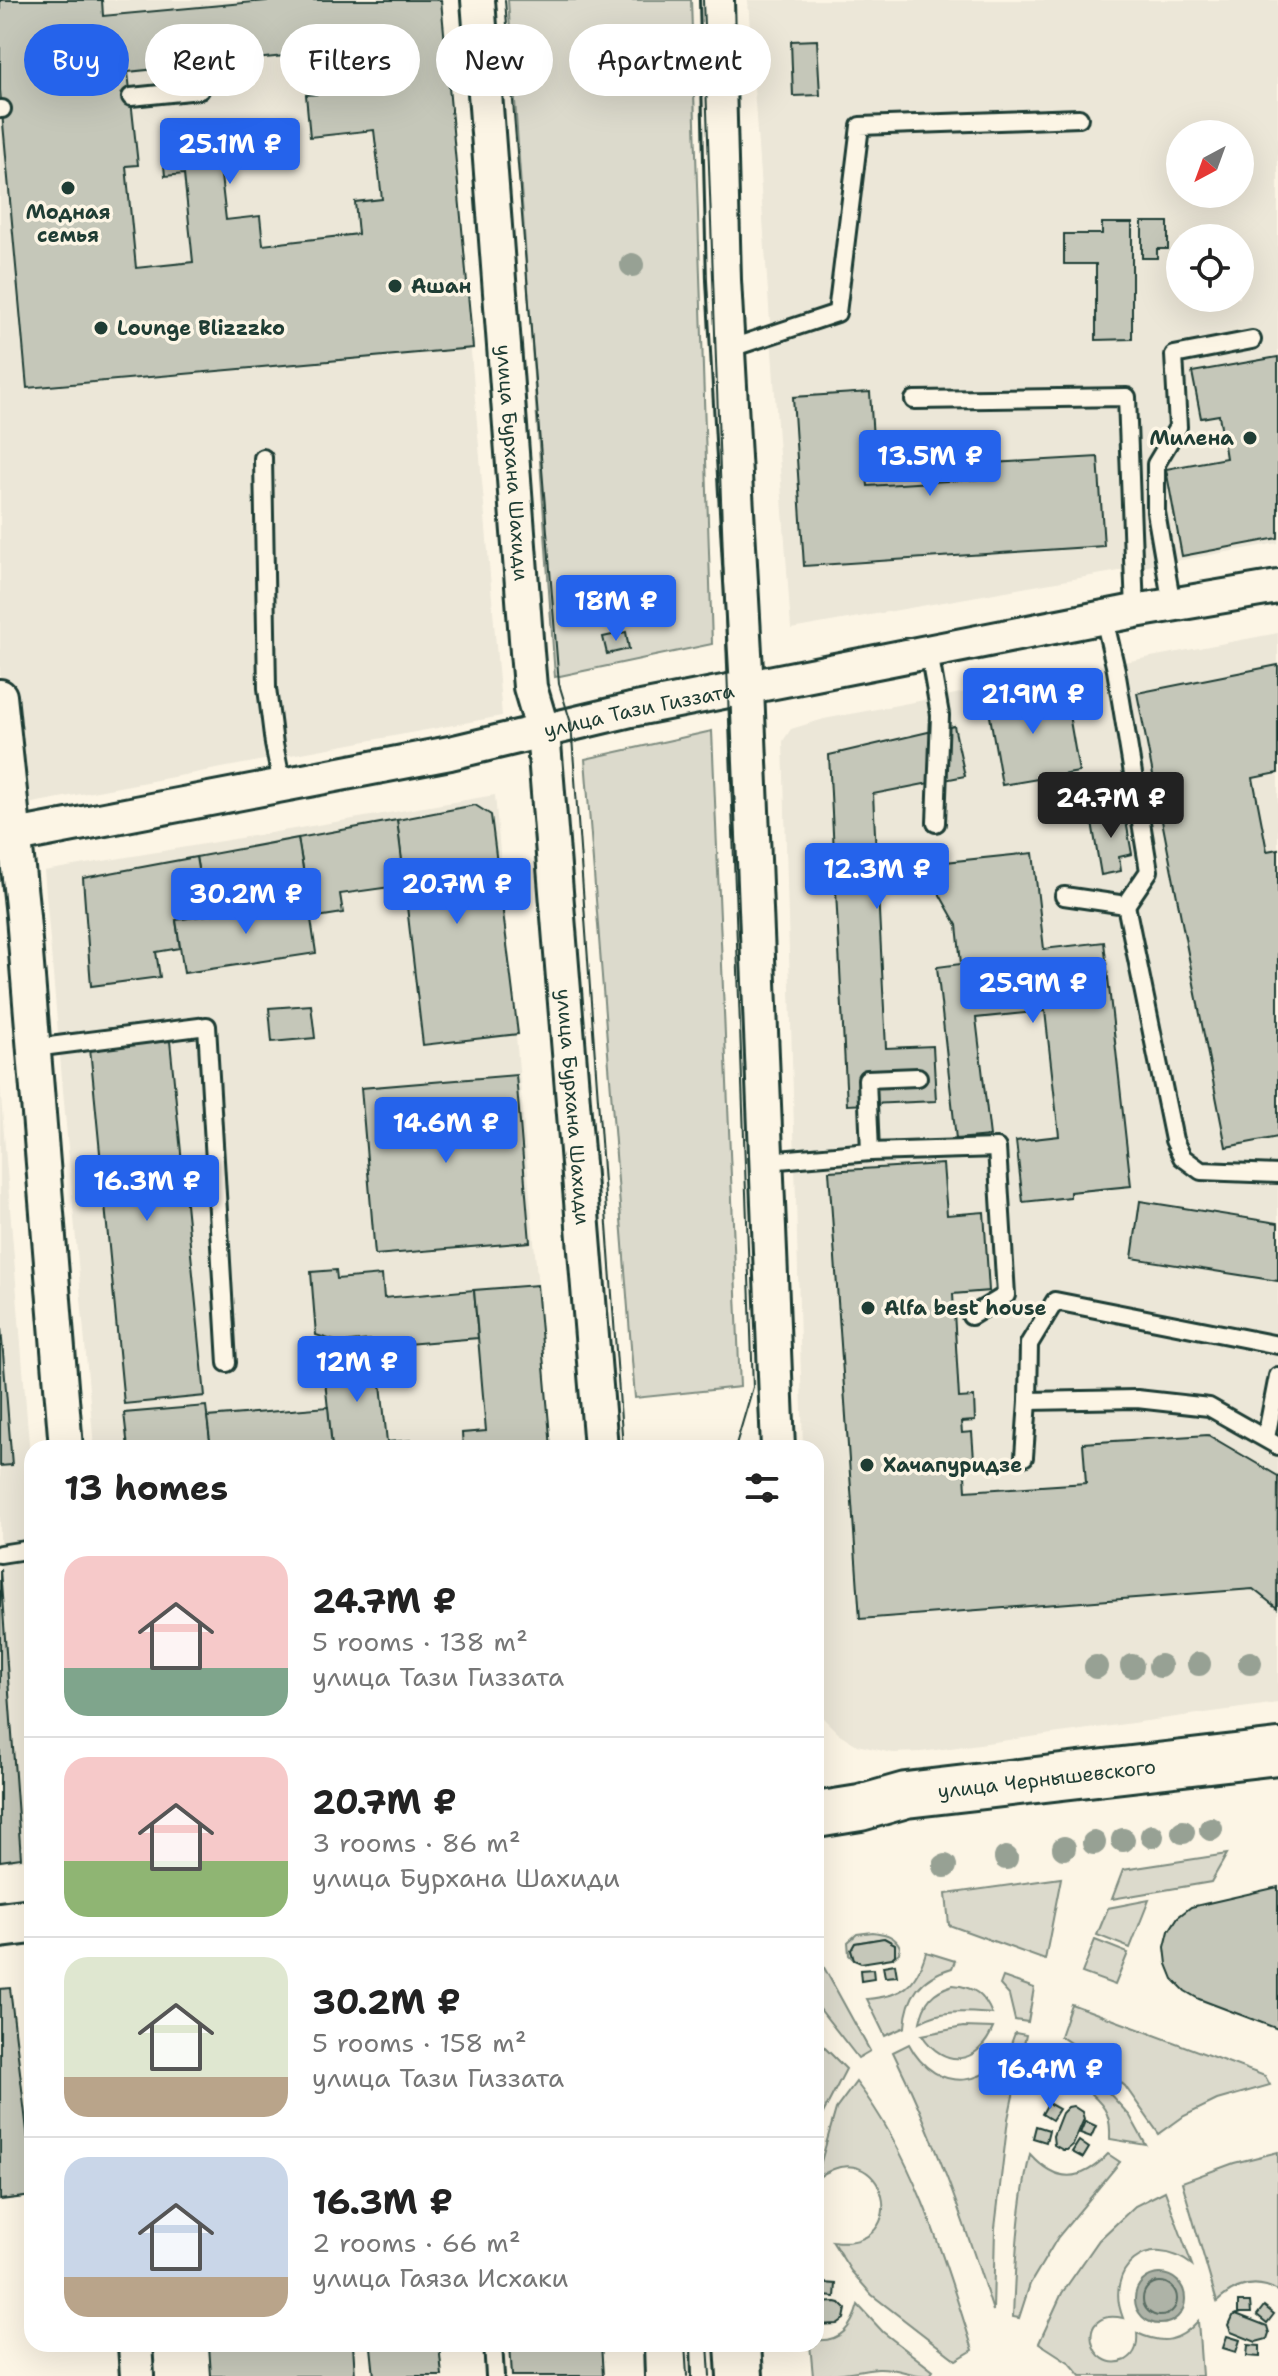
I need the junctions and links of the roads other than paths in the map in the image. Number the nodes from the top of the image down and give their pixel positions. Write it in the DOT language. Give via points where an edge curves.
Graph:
graph roads {
  1 [pos="478,0"];
  2 [pos="717,0"];
  3 [pos="145,96"];
  4 [pos="131,97"];
  5 [pos="1079,118"];
  6 [pos="1252,340"];
  7 [pos="728,349"];
  8 [pos="914,400"];
  9 [pos="263,458"];
  10 [pos="1278,587"];
  11 [pos="1172,605"];
  12 [pos="1135,611"];
  13 [pos="1104,618"];
  14 [pos="929,652"];
  15 [pos="747,688"];
  16 [pos="0,696"];
  17 [pos="543,731"];
  18 [pos="282,784"];
  19 [pos="936,823"];
  20 [pos="7,838"];
  21 [pos="1064,896"];
  22 [pos="1126,905"];
  23 [pos="34,1048"];
  24 [pos="918,1077"];
  25 [pos="870,1152"];
  26 [pos="767,1161"];
  27 [pos="1278,1174"];
  28 [pos="971,1316"];
  29 [pos="1278,1345"];
  30 [pos="227,1363"];
  31 [pos="1278,1376"];
  32 [pos="1028,1401"];
  33 [pos="65,1440"];
  34 [pos="600,1440"];
  35 [pos="778,1440"];
  36 [pos="1272,1442"];
  37 [pos="1024,1457"];
  38 [pos="24,1550"];
  39 [pos="0,1554"];
  40 [pos="1278,1752"];
  41 [pos="824,1814"];
  42 [pos="24,1922"];
  43 [pos="0,1925"];
  44 [pos="136,2352"];
  45 [pos="494,2352"];
  46 [pos="667,2352"];
  47 [pos="738,2352"];
  48 [pos="137,2376"];
  49 [pos="495,2376"];
  50 [pos="668,2376"];
  51 [pos="740,2376"];
  1 -- 17 [label="street, улица Бурхана Шахиди" via="530,687"];
  2 -- 7 [label="street"];
  3 -- 4 [label="lane"];
  5 -- 7 [label="lane" via="860,126 837,313"];
  6 -- 11 [label="lane" via="1174,355 1178,427 1156,464 1156,512"];
  7 -- 15 [label="street"];
  8 -- 12 [label="lane" via="1127,397"];
  9 -- 18 [label="lane" via="267,688"];
  10 -- 11 [label="street, улица Тази Гиззата"];
  11 -- 12 [label="street, улица Тази Гиззата"];
  12 -- 13 [label="street, улица Тази Гиззата"];
  13 -- 14 [label="street, улица Тази Гиззата"];
  13 -- 22 [label="lane" via="1149,871"];
  14 -- 15 [label="street, улица Тази Гиззата"];
  14 -- 19 [label="lane" via="940,715"];
  15 -- 17 [label="street, улица Тази Гиззата"];
  15 -- 26 [label="street"];
  16 -- 20 [label="street"];
  17 -- 18 [label="street, улица Тази Гиззата"];
  17 -- 34 [label="street, улица Бурхана Шахиди"];
  18 -- 20 [label="street, улица Тази Гиззата"];
  20 -- 23 [label="street" via="23,916"];
  21 -- 22 [label="lane"];
  22 -- 27 [label="lane" via="1174,1140 1182,1157 1201,1171"];
  23 -- 30 [label="lane" via="207,1026"];
  23 -- 33 [label="street"];
  24 -- 25 [label="lane" via="867,1079"];
  25 -- 26 [label="lane"];
  25 -- 28 [label="lane" via="997,1148 1006,1295"];
  26 -- 35 [label="street"];
  29 -- 32 [label="lane" via="1055,1301 1029,1344"];
  31 -- 36 [label="lane"];
  32 -- 36 [label="lane" via="1137,1399 1209,1407"];
  32 -- 37 [label="lane"];
  38 -- 39 [label="lane"];
  40 -- 41 [label="main road, улица Чернышевского" via="906,1795"];
  42 -- 43 [label="main road"];
  44 -- 48 [label="street"];
  45 -- 49 [label="lane"];
  46 -- 50 [label="main road"];
  47 -- 51 [label="main road"];
}
